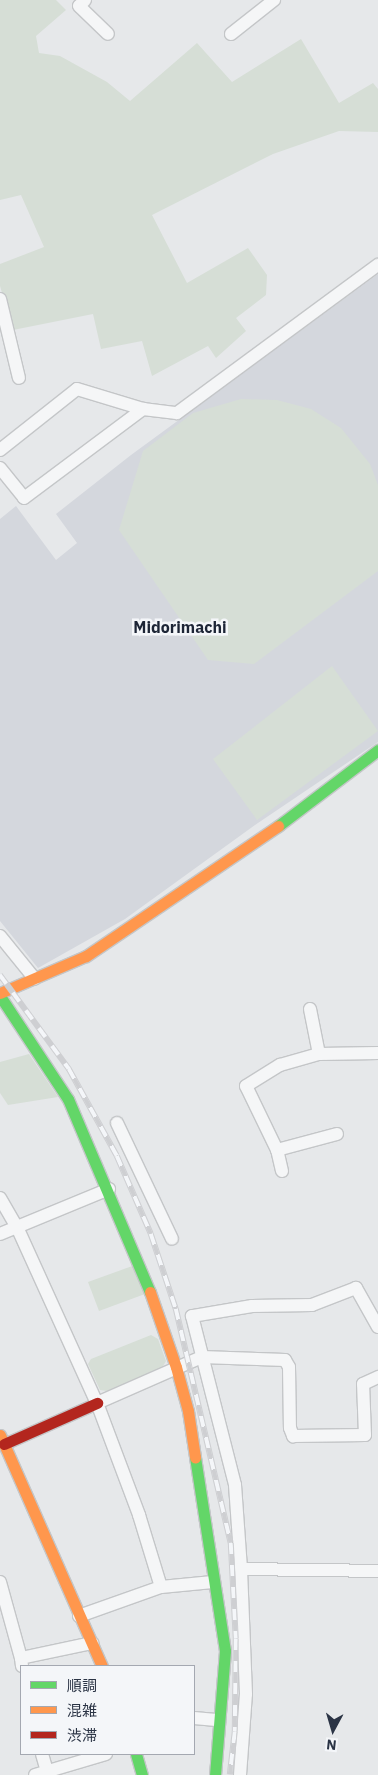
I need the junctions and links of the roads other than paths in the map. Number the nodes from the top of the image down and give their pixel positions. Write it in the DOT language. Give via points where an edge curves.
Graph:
graph roads {
  1 [pos="85,0"];
  2 [pos="274,0"];
  3 [pos="108,34"];
  4 [pos="231,34"];
  5 [pos="378,265"];
  6 [pos="0,299"];
  7 [pos="18,378"];
  8 [pos="143,409"];
  9 [pos="0,450"];
  10 [pos="0,468"];
  11 [pos="378,750"];
  12 [pos="0,936"];
  13 [pos="35,979"];
  14 [pos="0,994"];
  15 [pos="310,1009"];
  16 [pos="378,1053"];
  17 [pos="319,1054"];
  18 [pos="117,1123"];
  19 [pos="337,1134"];
  20 [pos="277,1150"];
  21 [pos="282,1170"];
  22 [pos="109,1189"];
  23 [pos="0,1198"];
  24 [pos="17,1227"];
  25 [pos="0,1234"];
  26 [pos="172,1239"];
  27 [pos="378,1326"];
  28 [pos="202,1358"];
  29 [pos="176,1367"];
  30 [pos="378,1377"];
  31 [pos="97,1403"];
  32 [pos="2,1439"];
  33 [pos="241,1569"];
  34 [pos="378,1571"];
  35 [pos="0,1582"];
  36 [pos="213,1582"];
  37 [pos="161,1587"];
  38 [pos="79,1616"];
  39 [pos="92,1643"];
  40 [pos="22,1662"];
  41 [pos="102,1665"];
  42 [pos="195,1718"];
  43 [pos="219,1720"];
  44 [pos="42,1755"];
  45 [pos="103,1755"];
  46 [pos="136,1755"];
  47 [pos="41,1773"];
  48 [pos="142,1775"];
  49 [pos="215,1775"];
  50 [pos="240,1775"];
  1 -- 3 [label="street" via="79,6"];
  2 -- 4 [label="street"];
  5 -- 8 [label="street" via="177,413"];
  6 -- 7 [label="street"];
  8 -- 9 [label="street" via="77,389"];
  8 -- 10 [label="street" via="24,498"];
  11 -- 13 [label="street" via="262,838 127,929 86,956"];
  12 -- 13 [label="street"];
  13 -- 14 [label="street"];
  14 -- 22 [label="street" via="68,1099"];
  15 -- 17 [label="street"];
  16 -- 17 [label="street"];
  17 -- 20 [label="street" via="280,1065 246,1086"];
  18 -- 26 [label="street"];
  19 -- 20 [label="street"];
  20 -- 21 [label="street"];
  22 -- 24 [label="street"];
  22 -- 29 [label="street" via="140,1263"];
  23 -- 24 [label="street"];
  24 -- 25 [label="street"];
  24 -- 31 [label="street"];
  27 -- 28 [label="street" via="356,1288 312,1305 252,1306 192,1316"];
  28 -- 29 [label="street"];
  28 -- 30 [label="street" via="285,1360 289,1367 290,1428 293,1436 365,1435 363,1384"];
  28 -- 33 [label="street" via="235,1485"];
  29 -- 31 [label="street"];
  29 -- 36 [label="street" via="188,1411"];
  31 -- 32 [label="street"];
  31 -- 37 [label="street" via="139,1515"];
  32 -- 38 [label="street"];
  33 -- 34 [label="street"];
  33 -- 50 [label="street" via="246,1694"];
  35 -- 40 [label="street"];
  36 -- 37 [label="street"];
  36 -- 43 [label="street" via="225,1651"];
  37 -- 38 [label="street"];
  38 -- 39 [label="street"];
  39 -- 40 [label="street"];
  39 -- 41 [label="street"];
  42 -- 43 [label="street"];
  43 -- 49 [label="street"];
  44 -- 47 [label="street"];
  45 -- 47 [label="street"];
  46 -- 48 [label="street"];
}
